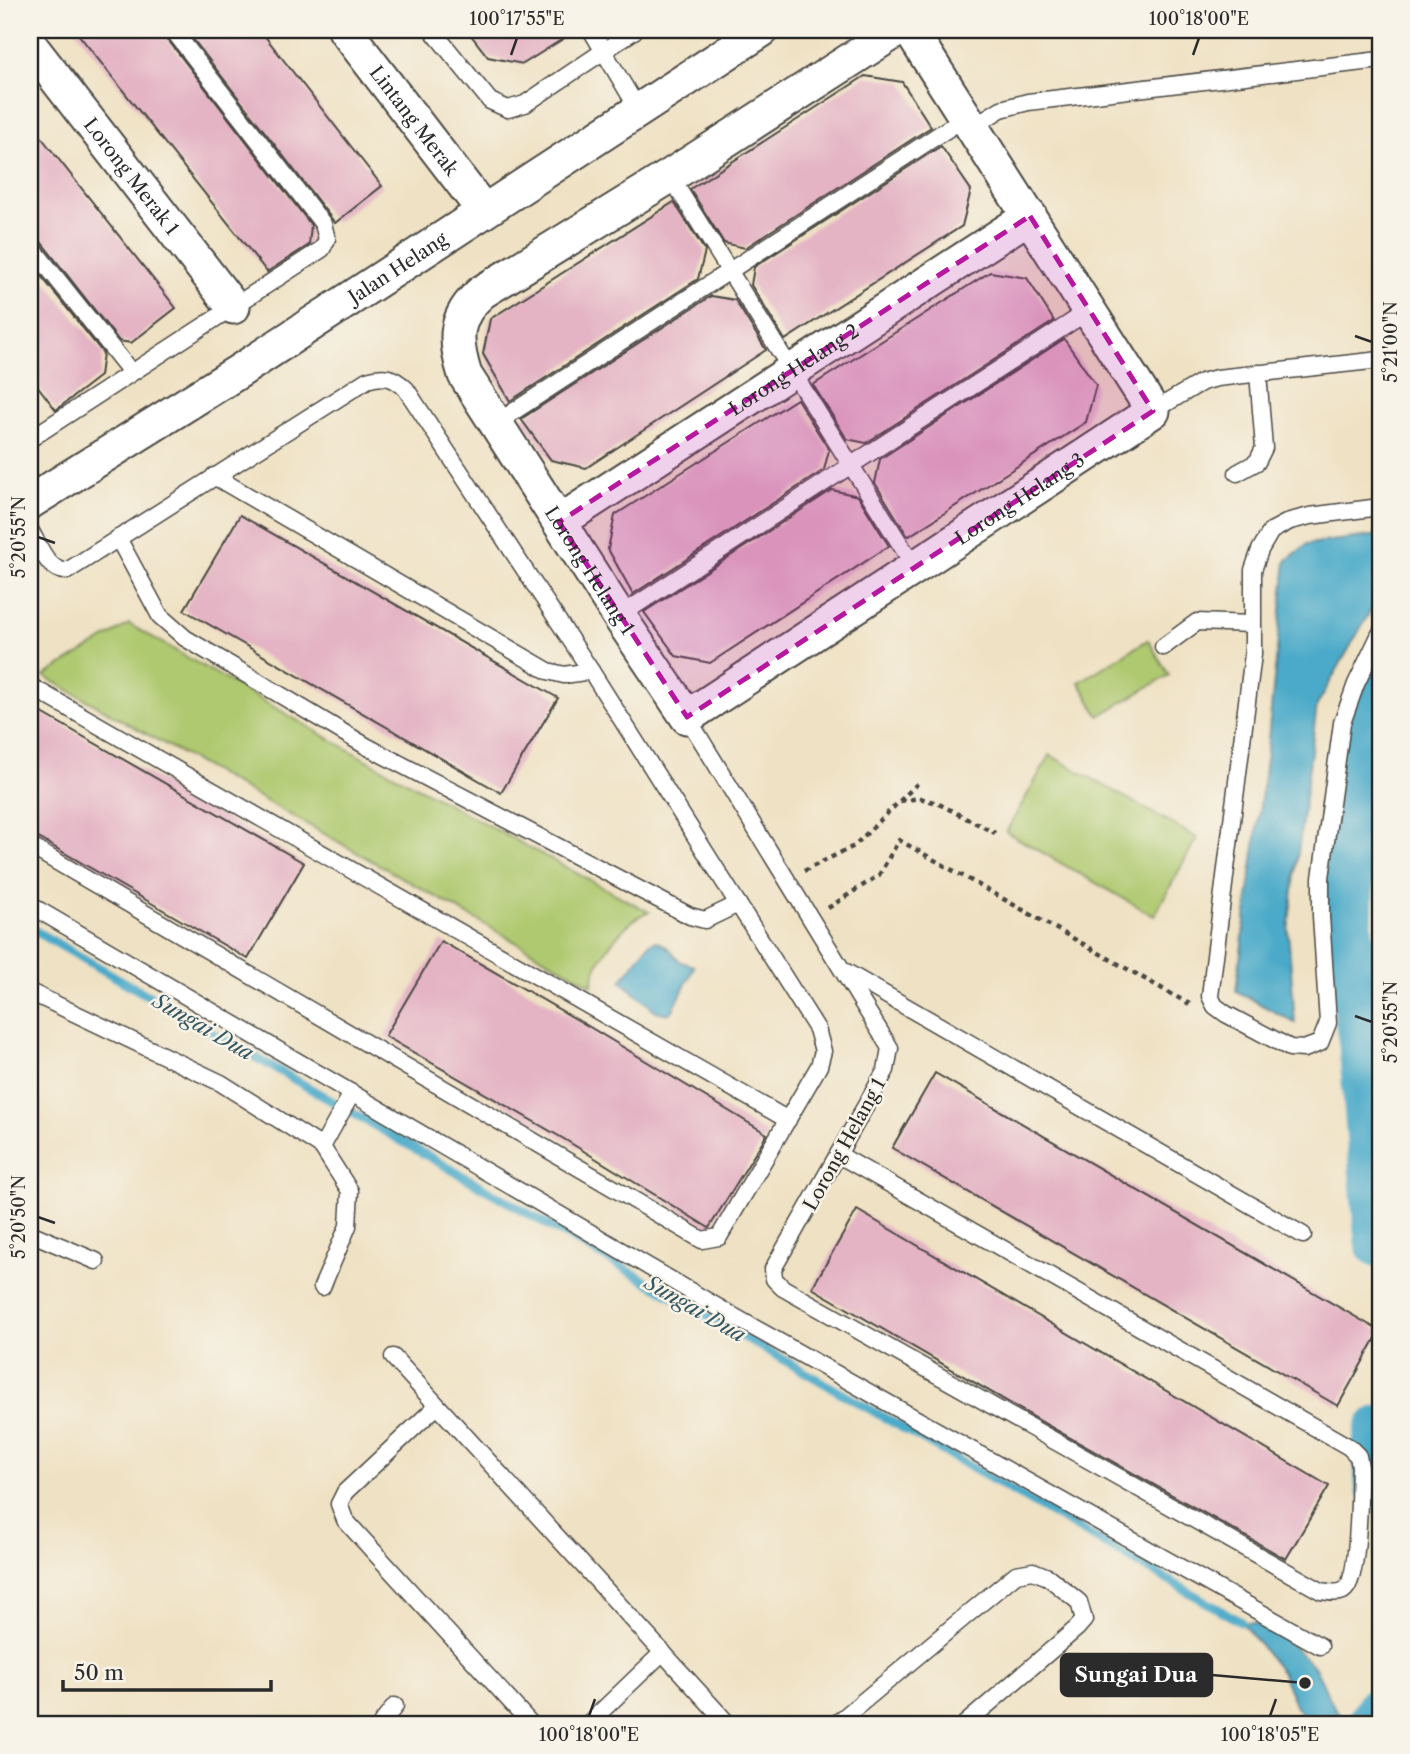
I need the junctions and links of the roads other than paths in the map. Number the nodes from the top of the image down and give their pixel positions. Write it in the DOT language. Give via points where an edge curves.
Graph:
graph roads {
  1 [pos="173,30"];
  2 [pos="345,30"];
  3 [pos="432,30"];
  4 [pos="591,30"];
  5 [pos="635,30"];
  6 [pos="762,30"];
  7 [pos="897,30"];
  8 [pos="910,30"];
  9 [pos="30,45"];
  10 [pos="603,50"];
  11 [pos="1380,60"];
  12 [pos="638,109"];
  13 [pos="969,122"];
  14 [pos="670,176"];
  15 [pos="483,210"];
  16 [pos="1030,216"];
  17 [pos="30,245"];
  18 [pos="730,271"];
  19 [pos="233,307"];
  20 [pos="1090,310"];
  21 [pos="1380,360"];
  22 [pos="792,371"];
  23 [pos="131,372"];
  24 [pos="1258,373"];
  25 [pos="1153,411"];
  26 [pos="496,423"];
  27 [pos="30,439"];
  28 [pos="851,465"];
  29 [pos="1237,472"];
  30 [pos="214,476"];
  31 [pos="30,502"];
  32 [pos="1380,507"];
  33 [pos="559,522"];
  34 [pos="30,530"];
  35 [pos="118,538"];
  36 [pos="914,566"];
  37 [pos="619,616"];
  38 [pos="1252,624"];
  39 [pos="1380,634"];
  40 [pos="1163,647"];
  41 [pos="591,671"];
  42 [pos="30,686"];
  43 [pos="687,717"];
  44 [pos="30,846"];
  45 [pos="30,905"];
  46 [pos="738,905"];
  47 [pos="844,971"];
  48 [pos="30,992"];
  49 [pos="351,1094"];
  50 [pos="788,1120"];
  51 [pos="322,1147"];
  52 [pos="839,1155"];
  53 [pos="32,1232"];
  54 [pos="1303,1235"];
  55 [pos="96,1261"];
  56 [pos="322,1287"];
  57 [pos="393,1357"];
  58 [pos="436,1406"];
  59 [pos="1320,1646"];
  60 [pos="663,1652"];
  61 [pos="395,1706"];
  62 [pos="381,1724"];
  63 [pos="531,1724"];
  64 [pos="588,1724"];
  65 [pos="728,1724"];
  66 [pos="836,1724"];
  67 [pos="965,1724"];
  1 -- 19 [label="lane" via="323,224 327,239 322,249"];
  2 -- 15 [label="street, Lintang Merak"];
  3 -- 10 [label="lane" via="490,101 508,109 525,104"];
  4 -- 10 [label="lane"];
  5 -- 10 [label="lane"];
  6 -- 12 [label="street, Jalan Helang"];
  7 -- 14 [label="street, Lorong Helang 1"];
  8 -- 13 [label="street"];
  9 -- 19 [label="street, Lorong Merak 1"];
  10 -- 12 [label="lane"];
  11 -- 13 [label="lane" via="1028,102"];
  12 -- 15 [label="street, Jalan Helang"];
  13 -- 16 [label="street"];
  13 -- 18 [label="lane"];
  14 -- 18 [label="lane"];
  14 -- 26 [label="street, Lorong Helang 1" via="470,302 457,332 458,353 465,375"];
  15 -- 31 [label="street, Jalan Helang"];
  16 -- 20 [label="street"];
  16 -- 22 [label="street, Lorong Helang 2"];
  17 -- 23 [label="lane"];
  18 -- 22 [label="lane"];
  18 -- 26 [label="lane"];
  19 -- 23 [label="lane"];
  20 -- 25 [label="street"];
  20 -- 28 [label="lane"];
  21 -- 24 [label="lane, Lorong Helang 3"];
  22 -- 28 [label="lane"];
  22 -- 33 [label="street, Lorong Helang 2"];
  23 -- 27 [label="lane"];
  24 -- 25 [label="lane, Lorong Helang 3" via="1202,382"];
  24 -- 29 [label="lane" via="1264,448 1257,462"];
  25 -- 36 [label="street, Lorong Helang 3"];
  26 -- 33 [label="street, Lorong Helang 1"];
  28 -- 36 [label="lane"];
  28 -- 37 [label="lane"];
  30 -- 35 [label="lane"];
  30 -- 41 [label="lane" via="548,671 565,675"];
  30 -- 41 [label="lane" via="367,380 387,376 398,380"];
  32 -- 38 [label="lane" via="1310,516 1271,531 1253,570"];
  33 -- 37 [label="street, Lorong Helang 1"];
  34 -- 35 [label="lane" via="52,567 60,571"];
  35 -- 46 [label="lane" via="160,616 171,627 366,746 690,916 705,920"];
  36 -- 43 [label="street, Lorong Helang 3"];
  37 -- 43 [label="street, Lorong Helang 1"];
  38 -- 39 [label="lane" via="1253,654 1210,996 1215,1006 1290,1048 1320,1043 1328,1023 1321,878 1342,723"];
  38 -- 40 [label="lane" via="1197,622"];
  41 -- 46 [label="lane"];
  42 -- 50 [label="lane"];
  43 -- 47 [label="lane, Lorong Helang 1"];
  44 -- 50 [label="lane" via="702,1240 719,1237"];
  45 -- 49 [label="lane"];
  46 -- 50 [label="lane" via="817,1029 823,1051"];
  47 -- 52 [label="lane, Lorong Helang 1" via="890,1048 886,1070"];
  47 -- 54 [label="lane"];
  48 -- 51 [label="lane" via="220,1083"];
  49 -- 51 [label="lane"];
  49 -- 59 [label="lane" via="726,1312"];
  51 -- 56 [label="lane" via="350,1191 348,1226"];
  52 -- 52 [label="lane, Lorong Helang 1" via="1349,1447 1360,1466 1357,1556 1349,1585 1343,1591 1321,1591 783,1289 774,1279 773,1269"];
  53 -- 55 [label="lane"];
  57 -- 58 [label="lane"];
  58 -- 60 [label="lane"];
  58 -- 63 [label="lane" via="345,1492 339,1504 345,1520"];
  60 -- 64 [label="lane"];
  60 -- 65 [label="lane"];
  61 -- 62 [label="lane"];
  66 -- 67 [label="lane" via="1016,1574 1033,1571 1048,1577 1079,1602 1084,1620"];
}
